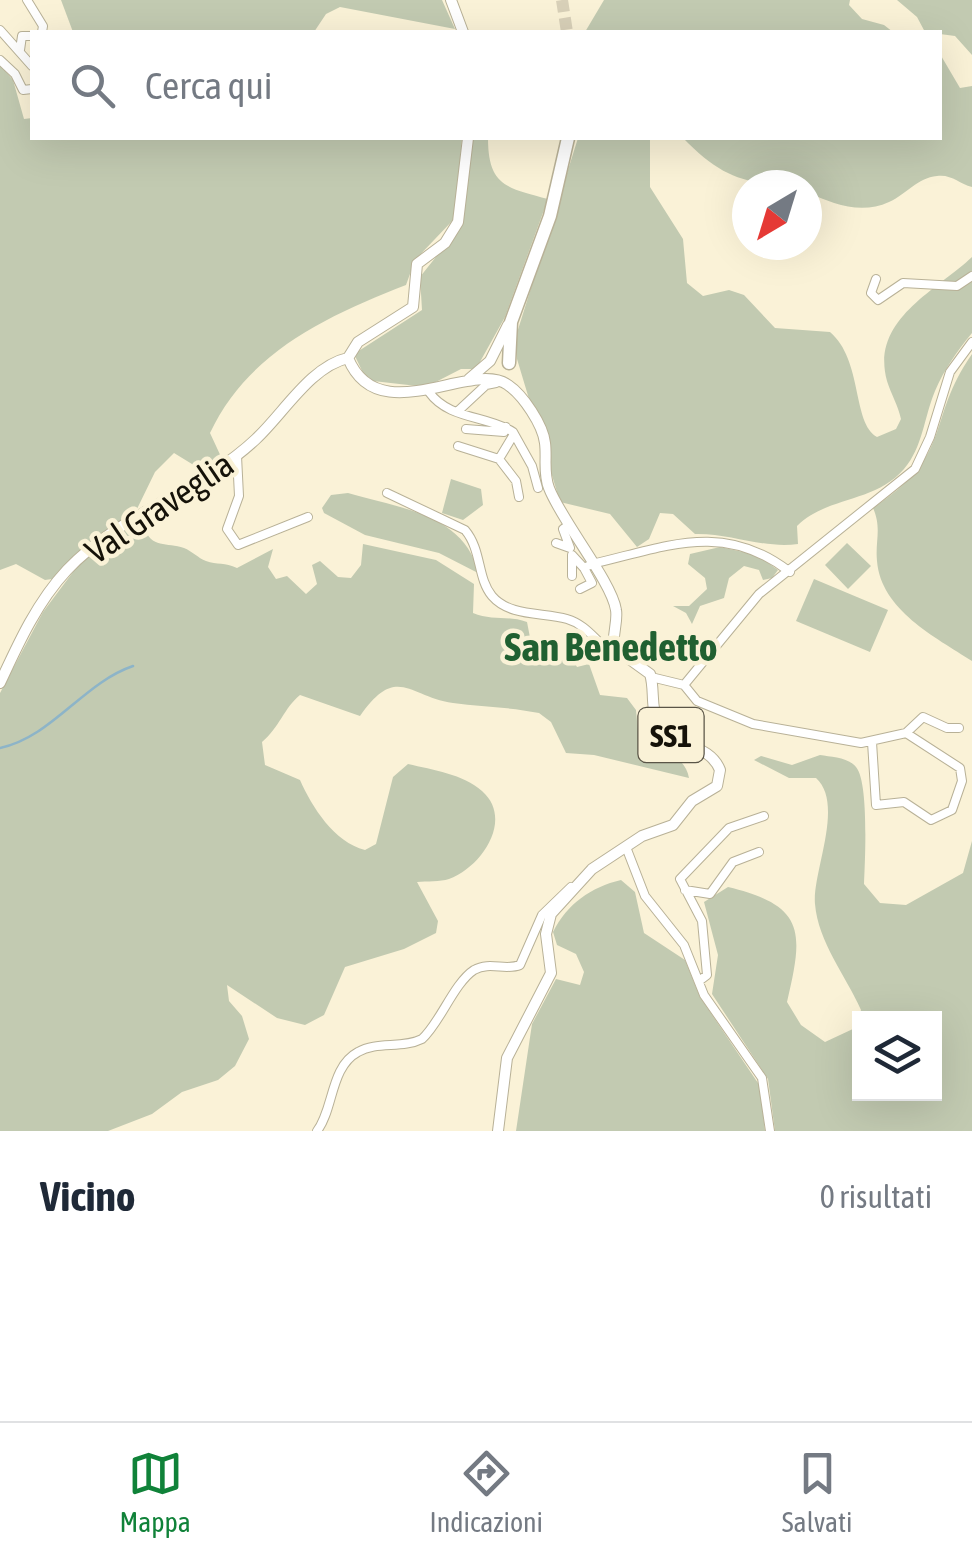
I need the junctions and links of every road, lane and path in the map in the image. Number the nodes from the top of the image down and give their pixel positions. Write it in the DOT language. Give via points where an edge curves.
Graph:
graph roads {
  1 [pos="27,0"];
  2 [pos="450,0"];
  3 [pos="0,30"];
  4 [pos="42,30"];
  5 [pos="462,30"];
  6 [pos="30,36"];
  7 [pos="21,53"];
  8 [pos="0,60"];
  9 [pos="30,64"];
  10 [pos="30,90"];
  11 [pos="468,140"];
  12 [pos="568,140"];
  13 [pos="972,276"];
  14 [pos="876,279"];
  15 [pos="515,311"];
  16 [pos="972,342"];
  17 [pos="348,358"];
  18 [pos="490,361"];
  19 [pos="509,363"];
  20 [pos="482,378"];
  21 [pos="502,381"];
  22 [pos="461,382"];
  23 [pos="428,392"];
  24 [pos="526,406"];
  25 [pos="457,412"];
  26 [pos="506,427"];
  27 [pos="466,430"];
  28 [pos="514,434"];
  29 [pos="458,446"];
  30 [pos="237,456"];
  31 [pos="499,459"];
  32 [pos="538,488"];
  33 [pos="387,493"];
  34 [pos="519,497"];
  35 [pos="308,517"];
  36 [pos="569,525"];
  37 [pos="556,543"];
  38 [pos="588,566"];
  39 [pos="790,572"];
  40 [pos="572,576"];
  41 [pos="580,589"];
  42 [pos="613,638"];
  43 [pos="600,640"];
  44 [pos="618,654"];
  45 [pos="651,677"];
  46 [pos="0,683"];
  47 [pos="684,685"];
  48 [pos="959,728"];
  49 [pos="906,732"];
  50 [pos="872,742"];
  51 [pos="764,816"];
  52 [pos="626,847"];
  53 [pos="760,852"];
  54 [pos="575,885"];
  55 [pos="680,888"];
  56 [pos="699,981"];
  57 [pos="317,1131"];
  58 [pos="498,1131"];
  59 [pos="770,1131"];
  1 -- 4 [label="street"];
  2 -- 5 [label="main road"];
  3 -- 7 [label="street"];
  6 -- 7 [label="street" via="22,36"];
  7 -- 9 [label="street"];
  8 -- 10 [label="street"];
  11 -- 17 [label="main road, Val Graveglia" via="458,222 445,243 418,264 413,307 354,345"];
  12 -- 15 [label="highway" via="559,186"];
  13 -- 14 [label="street" via="957,286 903,283 878,300 871,293"];
  15 -- 18 [label="main road"];
  15 -- 19 [label="highway"];
  16 -- 39 [label="street" via="950,372 914,469"];
  17 -- 23 [label="main road" via="366,384"];
  17 -- 30 [label="main road, Val Graveglia" via="323,371"];
  18 -- 19 [label="main road"];
  18 -- 22 [label="main road"];
  19 -- 20 [label="main road"];
  19 -- 24 [label="main road"];
  20 -- 21 [label="main road"];
  20 -- 22 [label="main road"];
  21 -- 24 [label="main road"];
  21 -- 25 [label="street"];
  22 -- 23 [label="main road"];
  23 -- 25 [label="street"];
  24 -- 36 [label="main road" via="544,436 548,486"];
  25 -- 26 [label="street"];
  26 -- 27 [label="street"];
  26 -- 28 [label="street"];
  28 -- 31 [label="street"];
  28 -- 32 [label="street"];
  29 -- 31 [label="street"];
  30 -- 35 [label="street" via="239,496 226,529 238,544"];
  30 -- 46 [label="main road, Val Graveglia" via="122,526 70,567 35,614"];
  31 -- 34 [label="street"];
  33 -- 43 [label="street" via="465,530 488,588 504,606 567,619"];
  36 -- 37 [label="street" via="563,530 570,548"];
  36 -- 38 [label="main road"];
  38 -- 39 [label="street" via="715,539 755,548"];
  38 -- 40 [label="street" via="572,555"];
  38 -- 41 [label="street" via="592,583"];
  38 -- 42 [label="main road" via="616,607"];
  39 -- 47 [label="street" via="748,605"];
  42 -- 43 [label="street"];
  42 -- 44 [label="main road"];
  43 -- 44 [label="street"];
  44 -- 45 [label="main road, SS1"];
  45 -- 47 [label="street"];
  45 -- 52 [label="main road, SS1" via="660,726 712,756 720,775 673,825"];
  47 -- 50 [label="street" via="698,701 744,721"];
  48 -- 49 [label="street" via="923,717"];
  49 -- 50 [label="street"];
  49 -- 50 [label="street" via="960,768 957,802 939,819 924,819 904,802 876,805"];
  51 -- 55 [label="street" via="713,842 684,872"];
  52 -- 54 [label="main road, SS1"];
  52 -- 56 [label="street" via="645,896 684,945"];
  53 -- 55 [label="street" via="734,862 707,896"];
  54 -- 57 [label="street" via="542,914 520,966 472,971 422,1039 357,1052 340,1073"];
  54 -- 58 [label="main road, SS1" via="547,921 551,973 507,1058"];
  55 -- 56 [label="street" via="702,921 709,964"];
  56 -- 59 [label="street" via="762,1078"];
}
